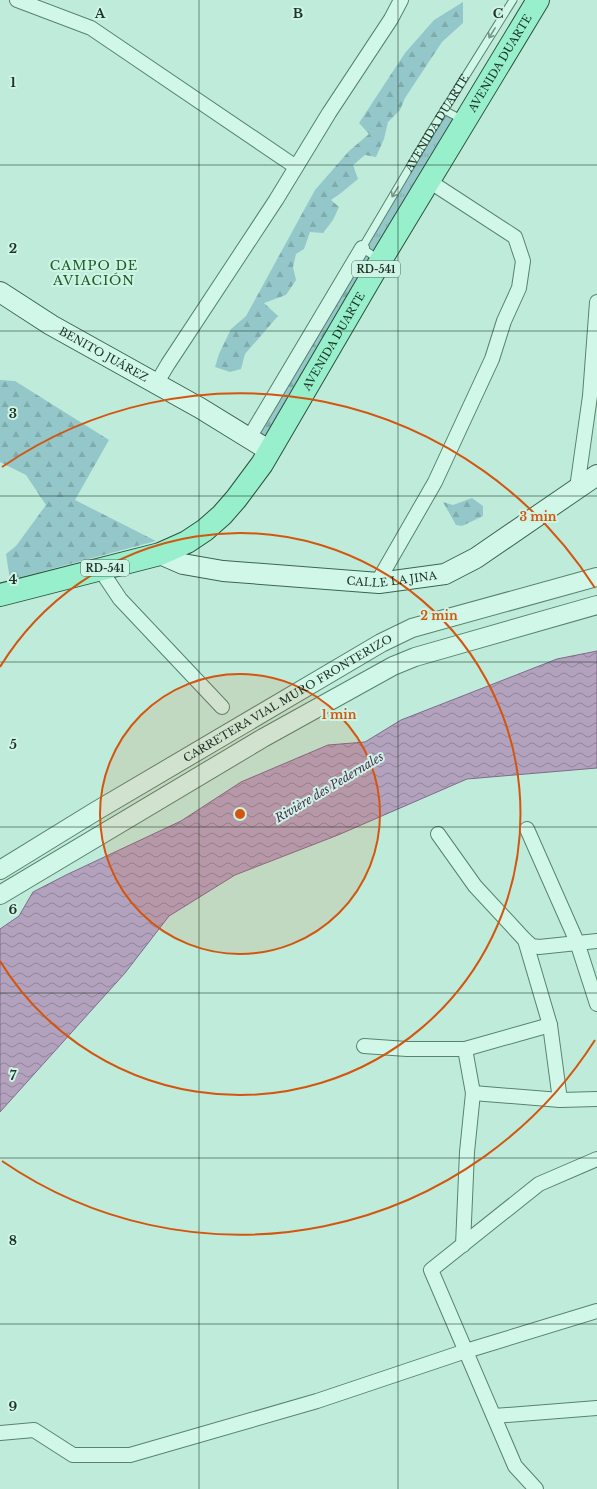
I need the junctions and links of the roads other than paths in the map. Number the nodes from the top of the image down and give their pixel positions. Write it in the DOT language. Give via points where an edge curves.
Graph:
graph roads {
  1 [pos="17,0"];
  2 [pos="401,0"];
  3 [pos="513,0"];
  4 [pos="538,0"];
  5 [pos="444,110"];
  6 [pos="464,121"];
  7 [pos="296,168"];
  8 [pos="429,181"];
  9 [pos="362,248"];
  10 [pos="381,260"];
  11 [pos="0,292"];
  12 [pos="597,302"];
  13 [pos="156,384"];
  14 [pos="594,394"];
  15 [pos="248,438"];
  16 [pos="270,451"];
  17 [pos="597,475"];
  18 [pos="577,488"];
  19 [pos="160,554"];
  20 [pos="100,569"];
  21 [pos="597,576"];
  22 [pos="378,583"];
  23 [pos="0,595"];
  24 [pos="597,605"];
  25 [pos="222,707"];
  26 [pos="527,829"];
  27 [pos="438,834"];
  28 [pos="0,870"];
  29 [pos="0,895"];
  30 [pos="525,940"];
  31 [pos="597,941"];
  32 [pos="577,942"];
  33 [pos="597,1004"];
  34 [pos="550,1025"];
  35 [pos="364,1046"];
  36 [pos="465,1049"];
  37 [pos="473,1093"];
  38 [pos="597,1099"];
  39 [pos="560,1100"];
  40 [pos="597,1160"];
  41 [pos="463,1245"];
  42 [pos="597,1311"];
  43 [pos="466,1351"];
  44 [pos="597,1408"];
  45 [pos="494,1416"];
  46 [pos="0,1432"];
  47 [pos="536,1489"];
  1 -- 7 [label="street" via="91,28"];
  2 -- 7 [label="street"];
  3 -- 5 [label="lane, AVENIDA DUARTE, one-way"];
  4 -- 6 [label="main road, AVENIDA DUARTE / RD-541"];
  5 -- 6 [label="lane"];
  5 -- 9 [label="lane, AVENIDA DUARTE, one-way"];
  6 -- 8 [label="main road, AVENIDA DUARTE / RD-541"];
  7 -- 13 [label="street"];
  8 -- 10 [label="main road, AVENIDA DUARTE / RD-541"];
  8 -- 22 [label="street" via="515,237 523,261 518,288 492,359 435,482"];
  9 -- 10 [label="lane"];
  9 -- 15 [label="street"];
  10 -- 16 [label="main road, AVENIDA DUARTE / RD-541"];
  11 -- 13 [label="main road, BENITO JUÁREZ" via="51,325"];
  12 -- 14 [label="street"];
  13 -- 15 [label="main road, BENITO JUÁREZ"];
  14 -- 18 [label="street"];
  15 -- 16 [label="main road, BENITO JUÁREZ"];
  16 -- 19 [label="main road, AVENIDA DUARTE / RD-541" via="222,515 187,542"];
  17 -- 18 [label="main road, CALLE LA JINA"];
  18 -- 22 [label="main road, CALLE LA JINA" via="476,558 445,574"];
  19 -- 20 [label="main road, RD-541"];
  19 -- 22 [label="main road, CALLE LA JINA" via="183,564 223,571"];
  20 -- 23 [label="main road, RD-541"];
  20 -- 25 [label="street" via="120,598"];
  21 -- 28 [label="street, CARRETERA VIAL MURO FRONTERIZO" via="412,628 381,642"];
  24 -- 29 [label="street, CARRETERA VIAL MURO FRONTERIZO" via="415,657 393,666 263,738"];
  26 -- 32 [label="street"];
  27 -- 30 [label="street" via="475,886"];
  30 -- 32 [label="street" via="537,947"];
  30 -- 34 [label="street"];
  31 -- 32 [label="street"];
  32 -- 33 [label="street"];
  34 -- 36 [label="street"];
  34 -- 39 [label="street"];
  35 -- 36 [label="street"];
  36 -- 37 [label="street"];
  37 -- 39 [label="street"];
  37 -- 41 [label="street" via="467,1152"];
  38 -- 39 [label="street"];
  40 -- 41 [label="street" via="539,1184"];
  41 -- 43 [label="street" via="431,1270"];
  42 -- 43 [label="street"];
  43 -- 45 [label="street"];
  43 -- 46 [label="street" via="317,1401 130,1455 73,1455 34,1430"];
  44 -- 45 [label="street"];
  45 -- 47 [label="street" via="515,1466"];
}
